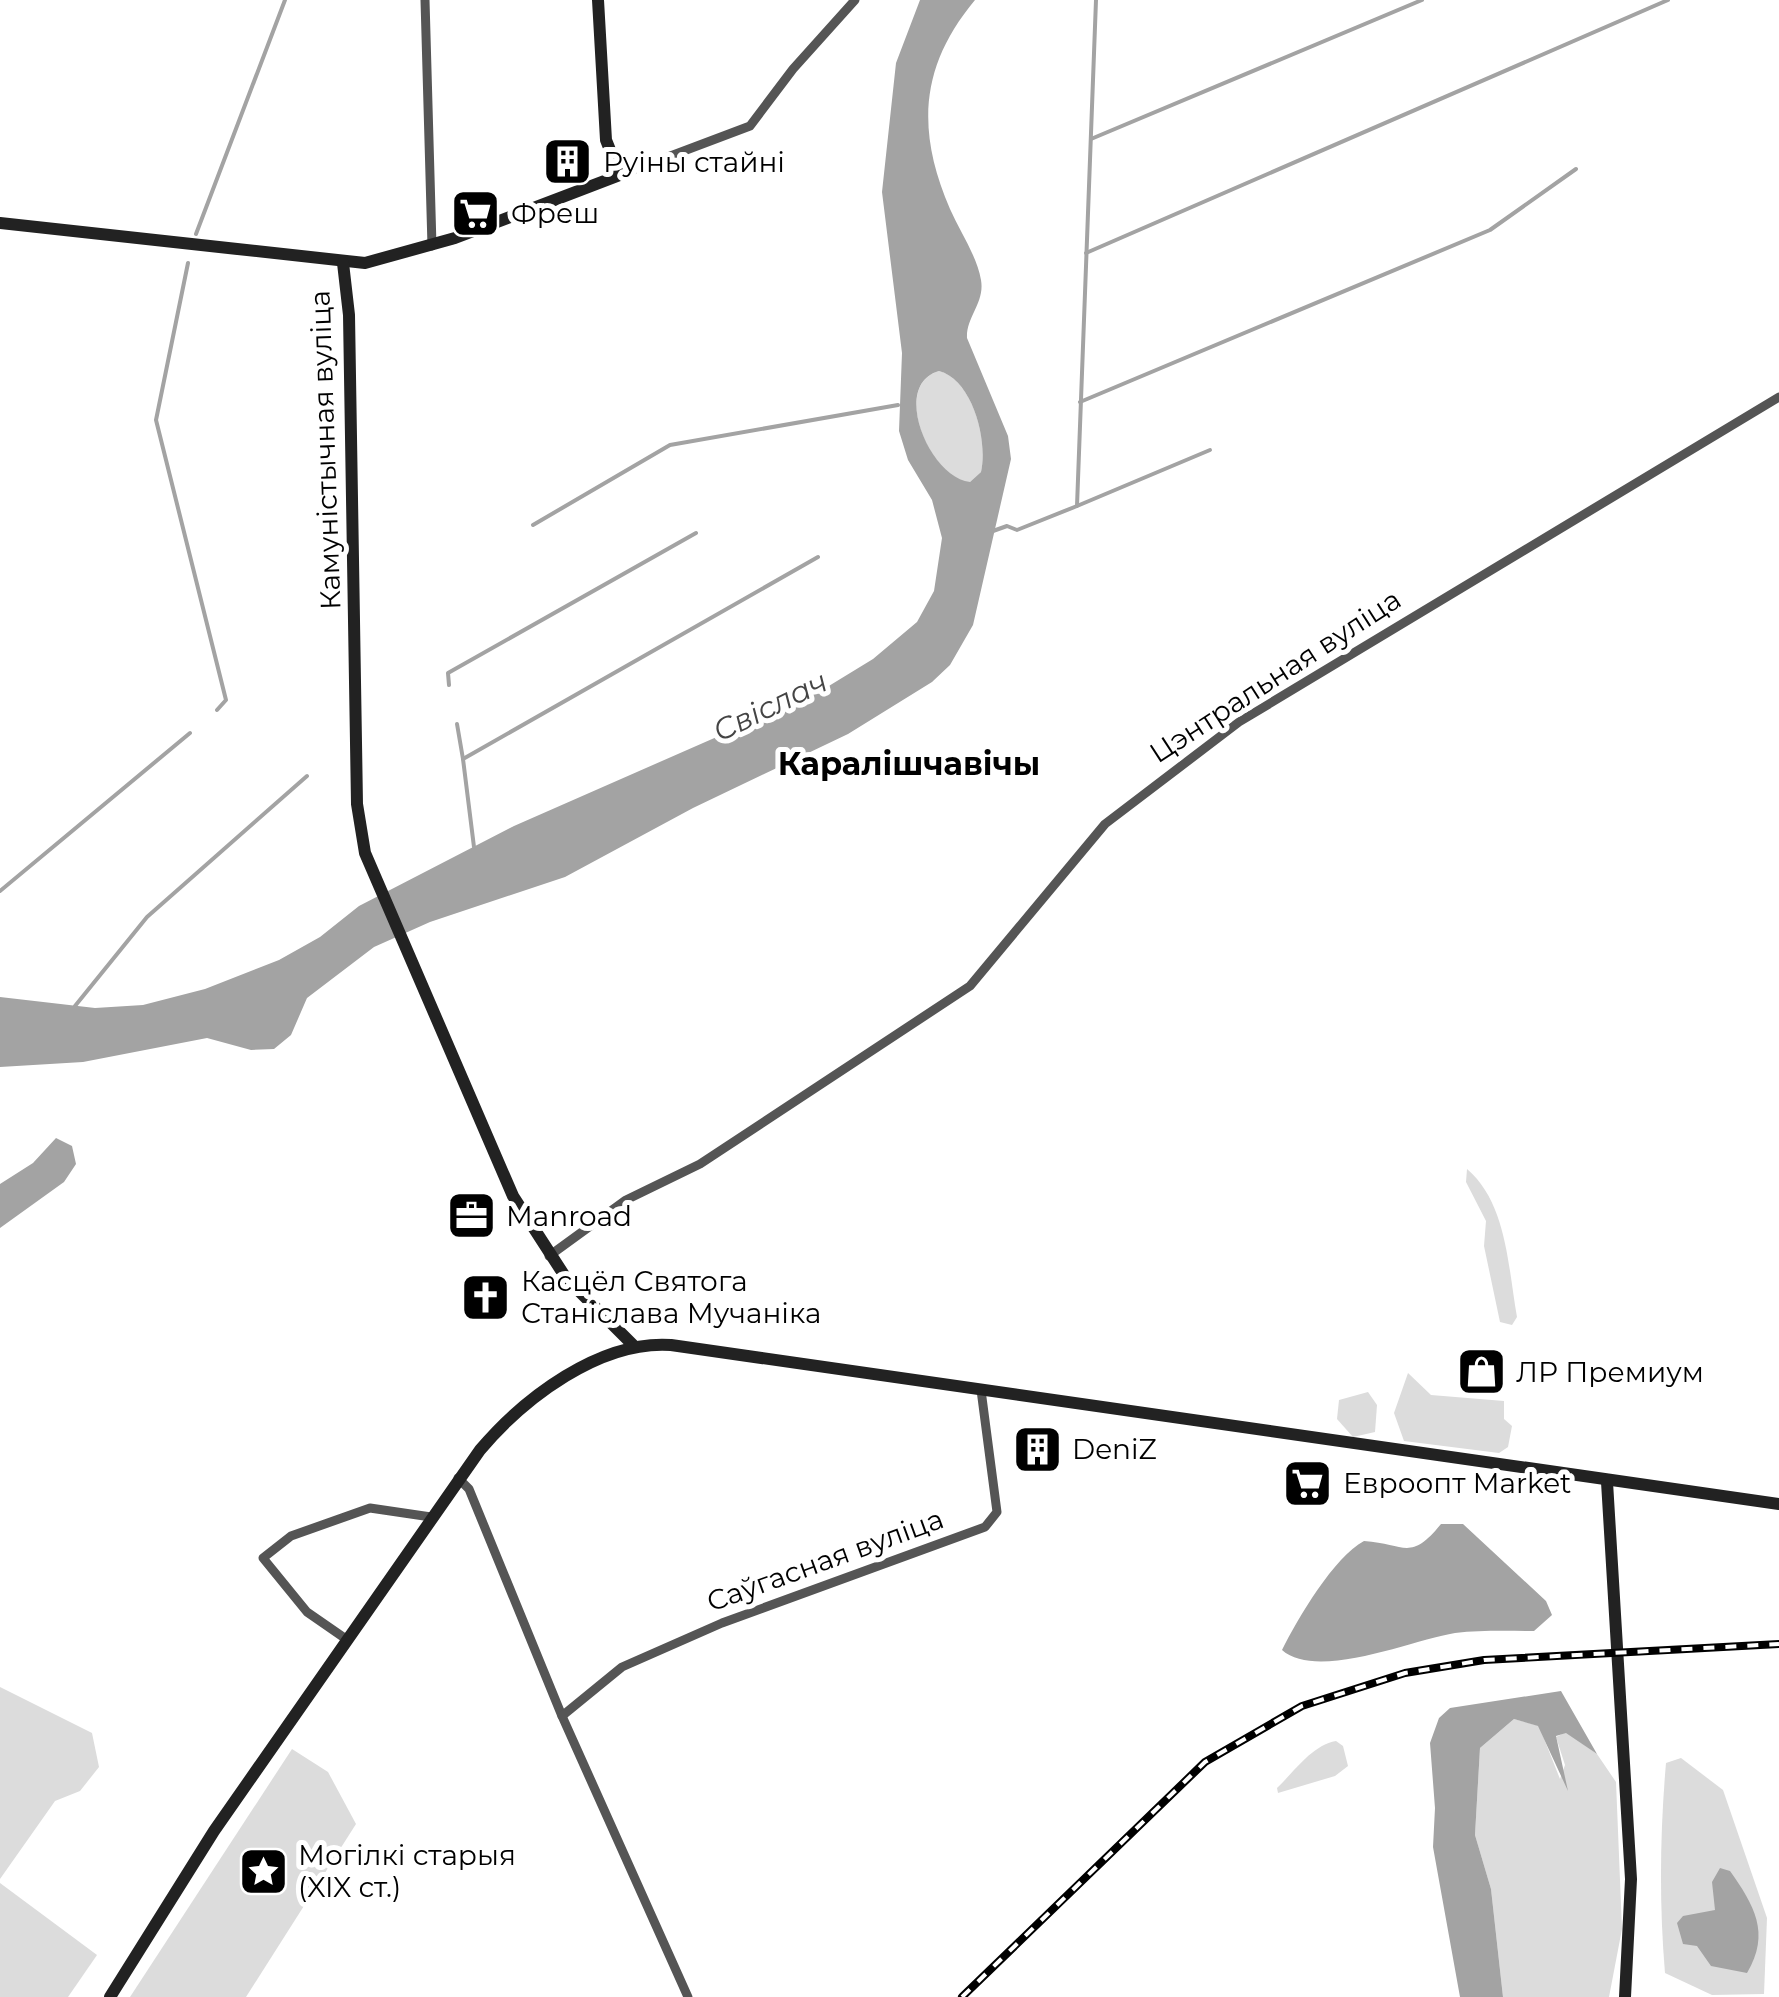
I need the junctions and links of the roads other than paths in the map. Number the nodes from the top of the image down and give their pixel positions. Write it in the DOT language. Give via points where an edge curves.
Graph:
graph roads {
  1 [pos="426,0"];
  2 [pos="598,0"];
  3 [pos="856,0"];
  4 [pos="620,175"];
  5 [pos="0,223"];
  6 [pos="432,246"];
  7 [pos="343,263"];
  8 [pos="1779,397"];
  9 [pos="549,1256"];
  10 [pos="633,1345"];
  11 [pos="981,1390"];
  12 [pos="458,1478"];
  13 [pos="1608,1482"];
  14 [pos="1779,1504"];
  15 [pos="431,1517"];
  16 [pos="346,1639"];
  17 [pos="562,1716"];
  18 [pos="110,1997"];
  19 [pos="688,1997"];
  20 [pos="1625,1997"];
  1 -- 6 [label="street"];
  2 -- 4 [label="main road" via="606,140"];
  3 -- 4 [label="street, Камуністычная вуліца" via="750,126"];
  4 -- 6 [label="main road, Камуністычная вуліца"];
  5 -- 7 [label="main road"];
  6 -- 7 [label="main road, Камуністычная вуліца"];
  7 -- 9 [label="main road, Камуністычная вуліца" via="357,804 371,870 506,1183"];
  8 -- 9 [label="street, Цэнтральная вуліца" via="1239,722 1104,824 970,986 700,1164 626,1200"];
  9 -- 10 [label="main road"];
  10 -- 11 [label="main road"];
  10 -- 12 [label="main road" via="530,1402"];
  11 -- 13 [label="main road"];
  11 -- 17 [label="street, Саўгасная вуліца" via="997,1512 985,1528 622,1666"];
  12 -- 15 [label="main road"];
  12 -- 17 [label="street" via="469,1489"];
  13 -- 14 [label="main road"];
  13 -- 20 [label="main road" via="1631,1879"];
  15 -- 16 [label="main road"];
  15 -- 16 [label="street" via="370,1508 291,1536 263,1558 306,1612"];
  16 -- 18 [label="main road"];
  17 -- 19 [label="street"];
}
